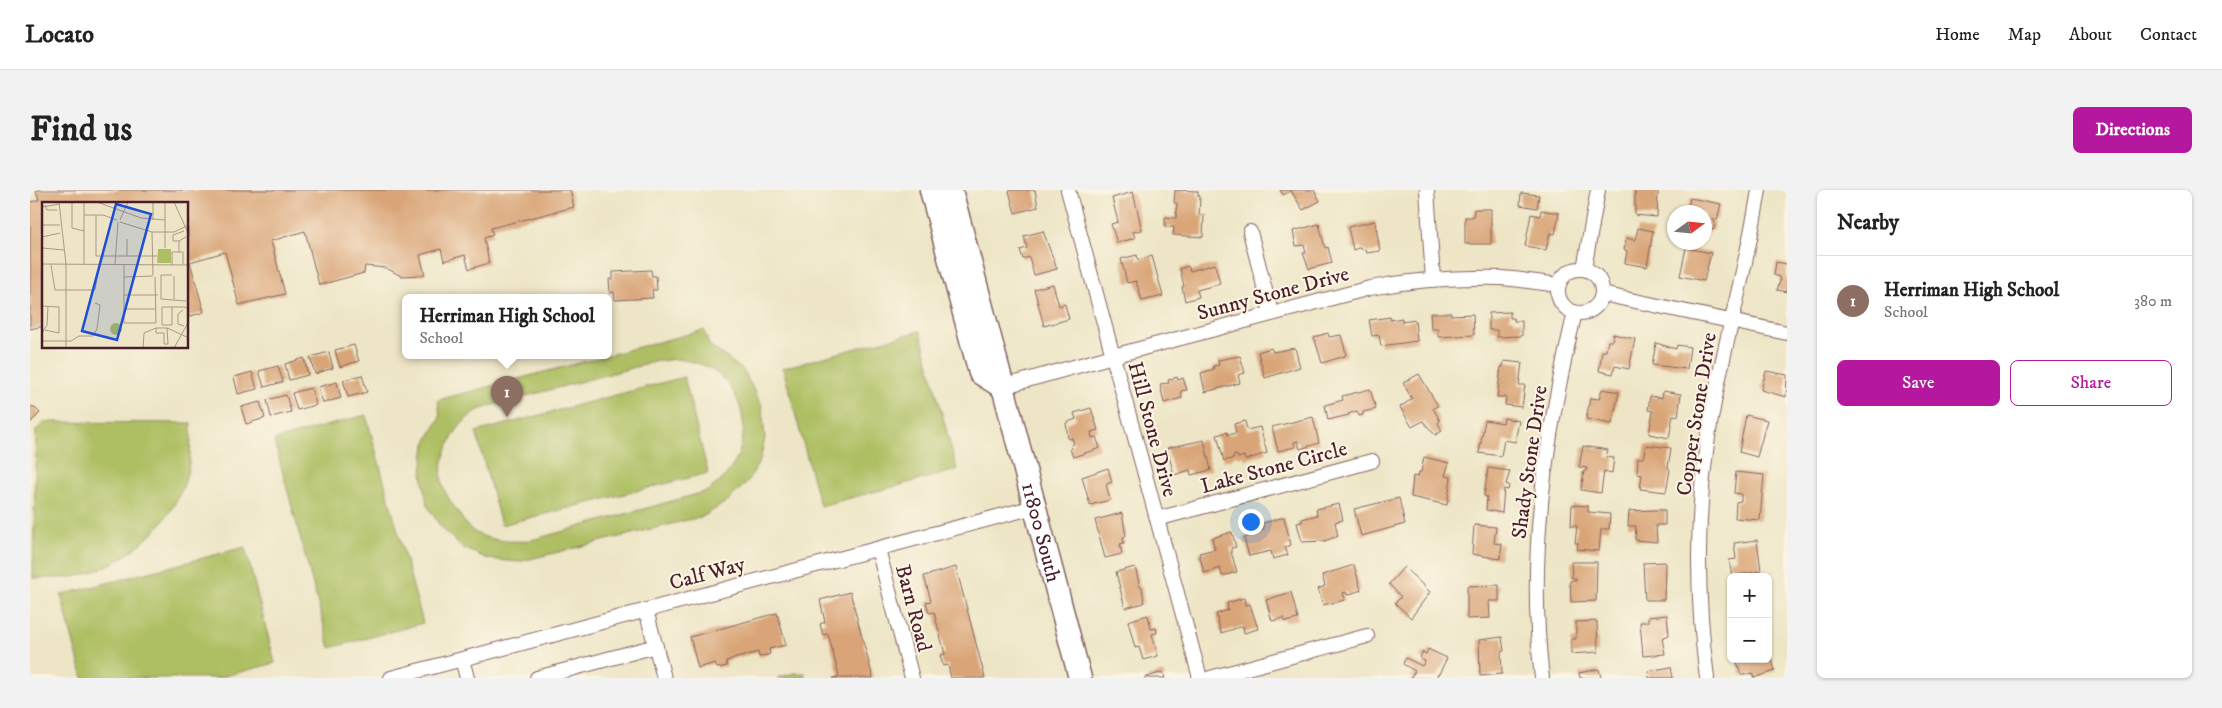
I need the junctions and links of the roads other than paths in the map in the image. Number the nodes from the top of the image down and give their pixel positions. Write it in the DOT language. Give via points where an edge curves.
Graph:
graph roads {
  1 [pos="962,190"];
  2 [pos="1068,190"];
  3 [pos="1427,190"];
  4 [pos="1598,190"];
  5 [pos="1759,190"];
  6 [pos="934,192"];
  7 [pos="1250,232"];
  8 [pos="1584,269"];
  9 [pos="1433,280"];
  10 [pos="1559,285"];
  11 [pos="1602,294"];
  12 [pos="1576,312"];
  13 [pos="1271,313"];
  14 [pos="1732,321"];
  15 [pos="1787,333"];
  16 [pos="1113,356"];
  17 [pos="1002,387"];
  18 [pos="1372,461"];
  19 [pos="1034,507"];
  20 [pos="1157,519"];
  21 [pos="878,549"];
  22 [pos="646,610"];
  23 [pos="1367,636"];
  24 [pos="656,646"];
  25 [pos="462,659"];
  26 [pos="391,678"];
  27 [pos="467,678"];
  28 [pos="537,678"];
  29 [pos="664,678"];
  30 [pos="912,678"];
  31 [pos="1080,678"];
  32 [pos="1200,678"];
  33 [pos="1210,678"];
  34 [pos="1542,678"];
  35 [pos="1707,678"];
  1 -- 17 [label="main road, 11800 South" via="1007,356"];
  2 -- 16 [label="street, Hill Stone Drive"];
  3 -- 9 [label="street"];
  4 -- 8 [label="street"];
  5 -- 14 [label="street, Copper Stone Drive"];
  6 -- 17 [label="main road" via="980,373"];
  7 -- 13 [label="street"];
  8 -- 10 [label="street" via="1571,270"];
  8 -- 11 [label="street" via="1596,275"];
  9 -- 10 [label="street, Sunny Stone Drive" via="1503,278"];
  9 -- 13 [label="street, Sunny Stone Drive" via="1370,288"];
  10 -- 12 [label="street" via="1563,305"];
  11 -- 12 [label="street" via="1590,311"];
  11 -- 14 [label="street"];
  12 -- 34 [label="street, Shady Stone Drive" via="1538,514 1536,603"];
  13 -- 16 [label="street, Sunny Stone Drive"];
  14 -- 15 [label="street"];
  14 -- 35 [label="street, Copper Stone Drive" via="1711,422 1700,507 1699,600"];
  16 -- 17 [label="street, Sunny Stone Drive"];
  16 -- 20 [label="street, Hill Stone Drive"];
  17 -- 19 [label="main road, 11800 South"];
  18 -- 20 [label="street, Lake Stone Circle"];
  19 -- 21 [label="street, Calf Way"];
  19 -- 31 [label="main road, 11800 South"];
  20 -- 32 [label="street, Hill Stone Drive"];
  21 -- 22 [label="street, Calf Way"];
  21 -- 30 [label="street, Barn Road"];
  22 -- 24 [label="street"];
  22 -- 25 [label="street, Calf Way"];
  23 -- 33 [label="street"];
  24 -- 28 [label="street"];
  24 -- 29 [label="street"];
  25 -- 26 [label="street, Calf Way"];
  25 -- 27 [label="street"];
}
